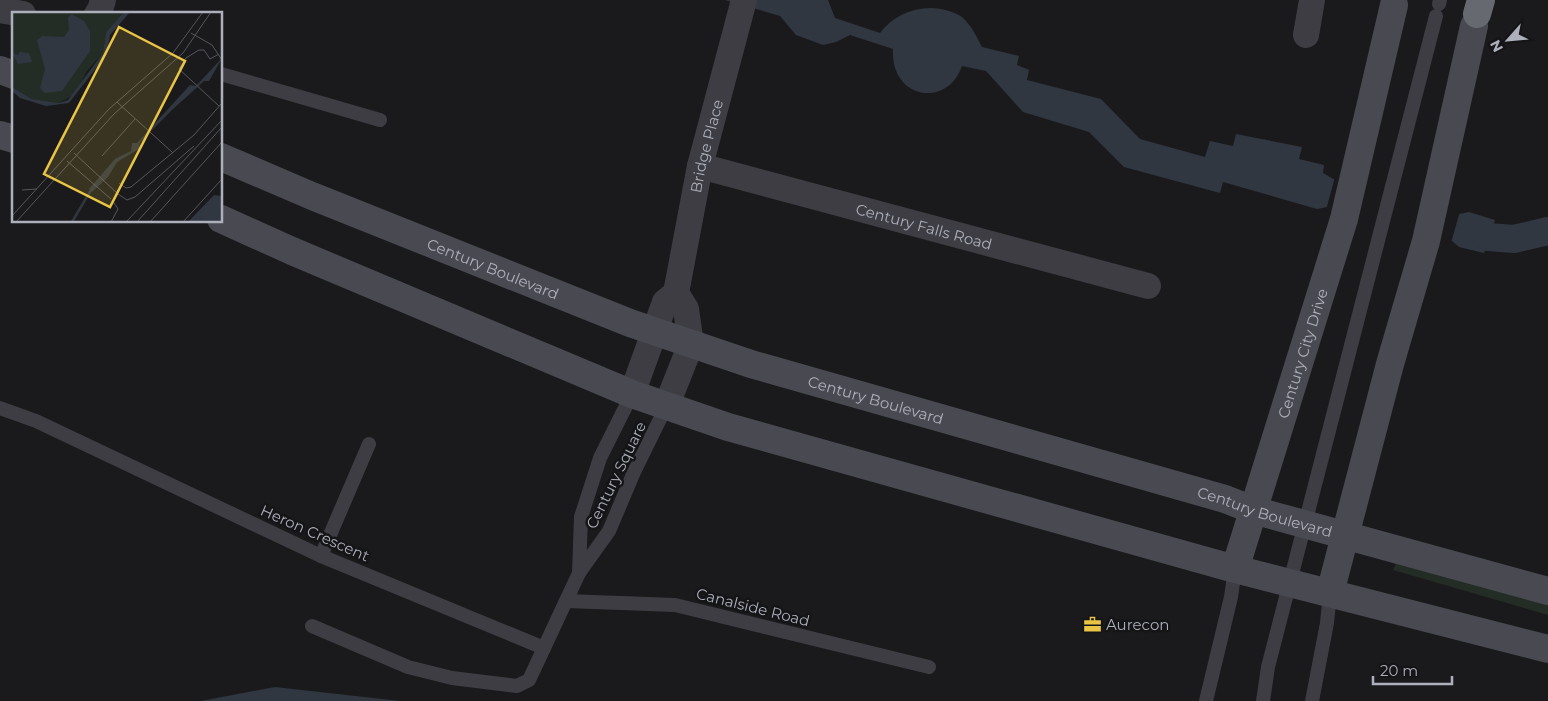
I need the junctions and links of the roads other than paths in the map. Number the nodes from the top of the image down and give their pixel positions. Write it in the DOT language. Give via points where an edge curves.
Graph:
graph roads {
  1 [pos="103,0"];
  2 [pos="1312,0"];
  3 [pos="1394,5"];
  4 [pos="1439,7"];
  5 [pos="98,12"];
  6 [pos="740,12"];
  7 [pos="1478,13"];
  8 [pos="1306,35"];
  9 [pos="0,70"];
  10 [pos="12,74"];
  11 [pos="222,74"];
  12 [pos="380,120"];
  13 [pos="222,157"];
  14 [pos="700,166"];
  15 [pos="222,219"];
  16 [pos="1148,286"];
  17 [pos="676,293"];
  18 [pos="656,332"];
  19 [pos="691,344"];
  20 [pos="632,394"];
  21 [pos="666,406"];
  22 [pos="0,408"];
  23 [pos="369,444"];
  24 [pos="1253,510"];
  25 [pos="1346,535"];
  26 [pos="322,556"];
  27 [pos="1235,569"];
  28 [pos="579,573"];
  29 [pos="1548,591"];
  30 [pos="1330,593"];
  31 [pos="566,601"];
  32 [pos="312,626"];
  33 [pos="544,648"];
  34 [pos="1548,649"];
  35 [pos="928,667"];
  36 [pos="1206,701"];
  37 [pos="1263,701"];
  38 [pos="1312,701"];
  1 -- 5 [label="street"];
  2 -- 8 [label="street"];
  3 -- 24 [label="main road, Century City Drive" via="1344,219"];
  4 -- 37 [label="lane" via="1268,667"];
  6 -- 14 [label="street, Bridge Place"];
  7 -- 25 [label="main road" via="1426,241"];
  9 -- 10 [label="main road"];
  11 -- 12 [label="lane"];
  13 -- 18 [label="main road, Century Boulevard"];
  14 -- 16 [label="street, Century Falls Road"];
  14 -- 17 [label="street, Bridge Place"];
  15 -- 20 [label="main road"];
  17 -- 18 [label="street, Bridge Place" via="665,302"];
  17 -- 19 [label="street" via="686,309"];
  18 -- 19 [label="main road, Century Boulevard"];
  18 -- 20 [label="street, Bridge Place"];
  19 -- 21 [label="street"];
  19 -- 24 [label="main road, Century Boulevard"];
  20 -- 21 [label="main road"];
  20 -- 28 [label="lane, Century Square" via="600,458 581,517"];
  21 -- 27 [label="main road" via="728,427"];
  21 -- 28 [label="lane, Century Square" via="609,531"];
  22 -- 26 [label="lane, Heron Crescent" via="36,421"];
  23 -- 26 [label="lane"];
  24 -- 25 [label="main road, Century Boulevard"];
  24 -- 27 [label="main road, Century City Drive"];
  25 -- 29 [label="main road, Century Boulevard"];
  25 -- 30 [label="main road"];
  26 -- 33 [label="lane, Heron Crescent"];
  27 -- 30 [label="main road"];
  27 -- 36 [label="lane, Century City Drive"];
  28 -- 31 [label="lane"];
  30 -- 34 [label="main road"];
  30 -- 38 [label="lane" via="1328,623"];
  31 -- 33 [label="lane"];
  31 -- 35 [label="lane, Canalside Road" via="675,605"];
  32 -- 33 [label="lane" via="418,669 452,678 517,686 529,680"];
}
